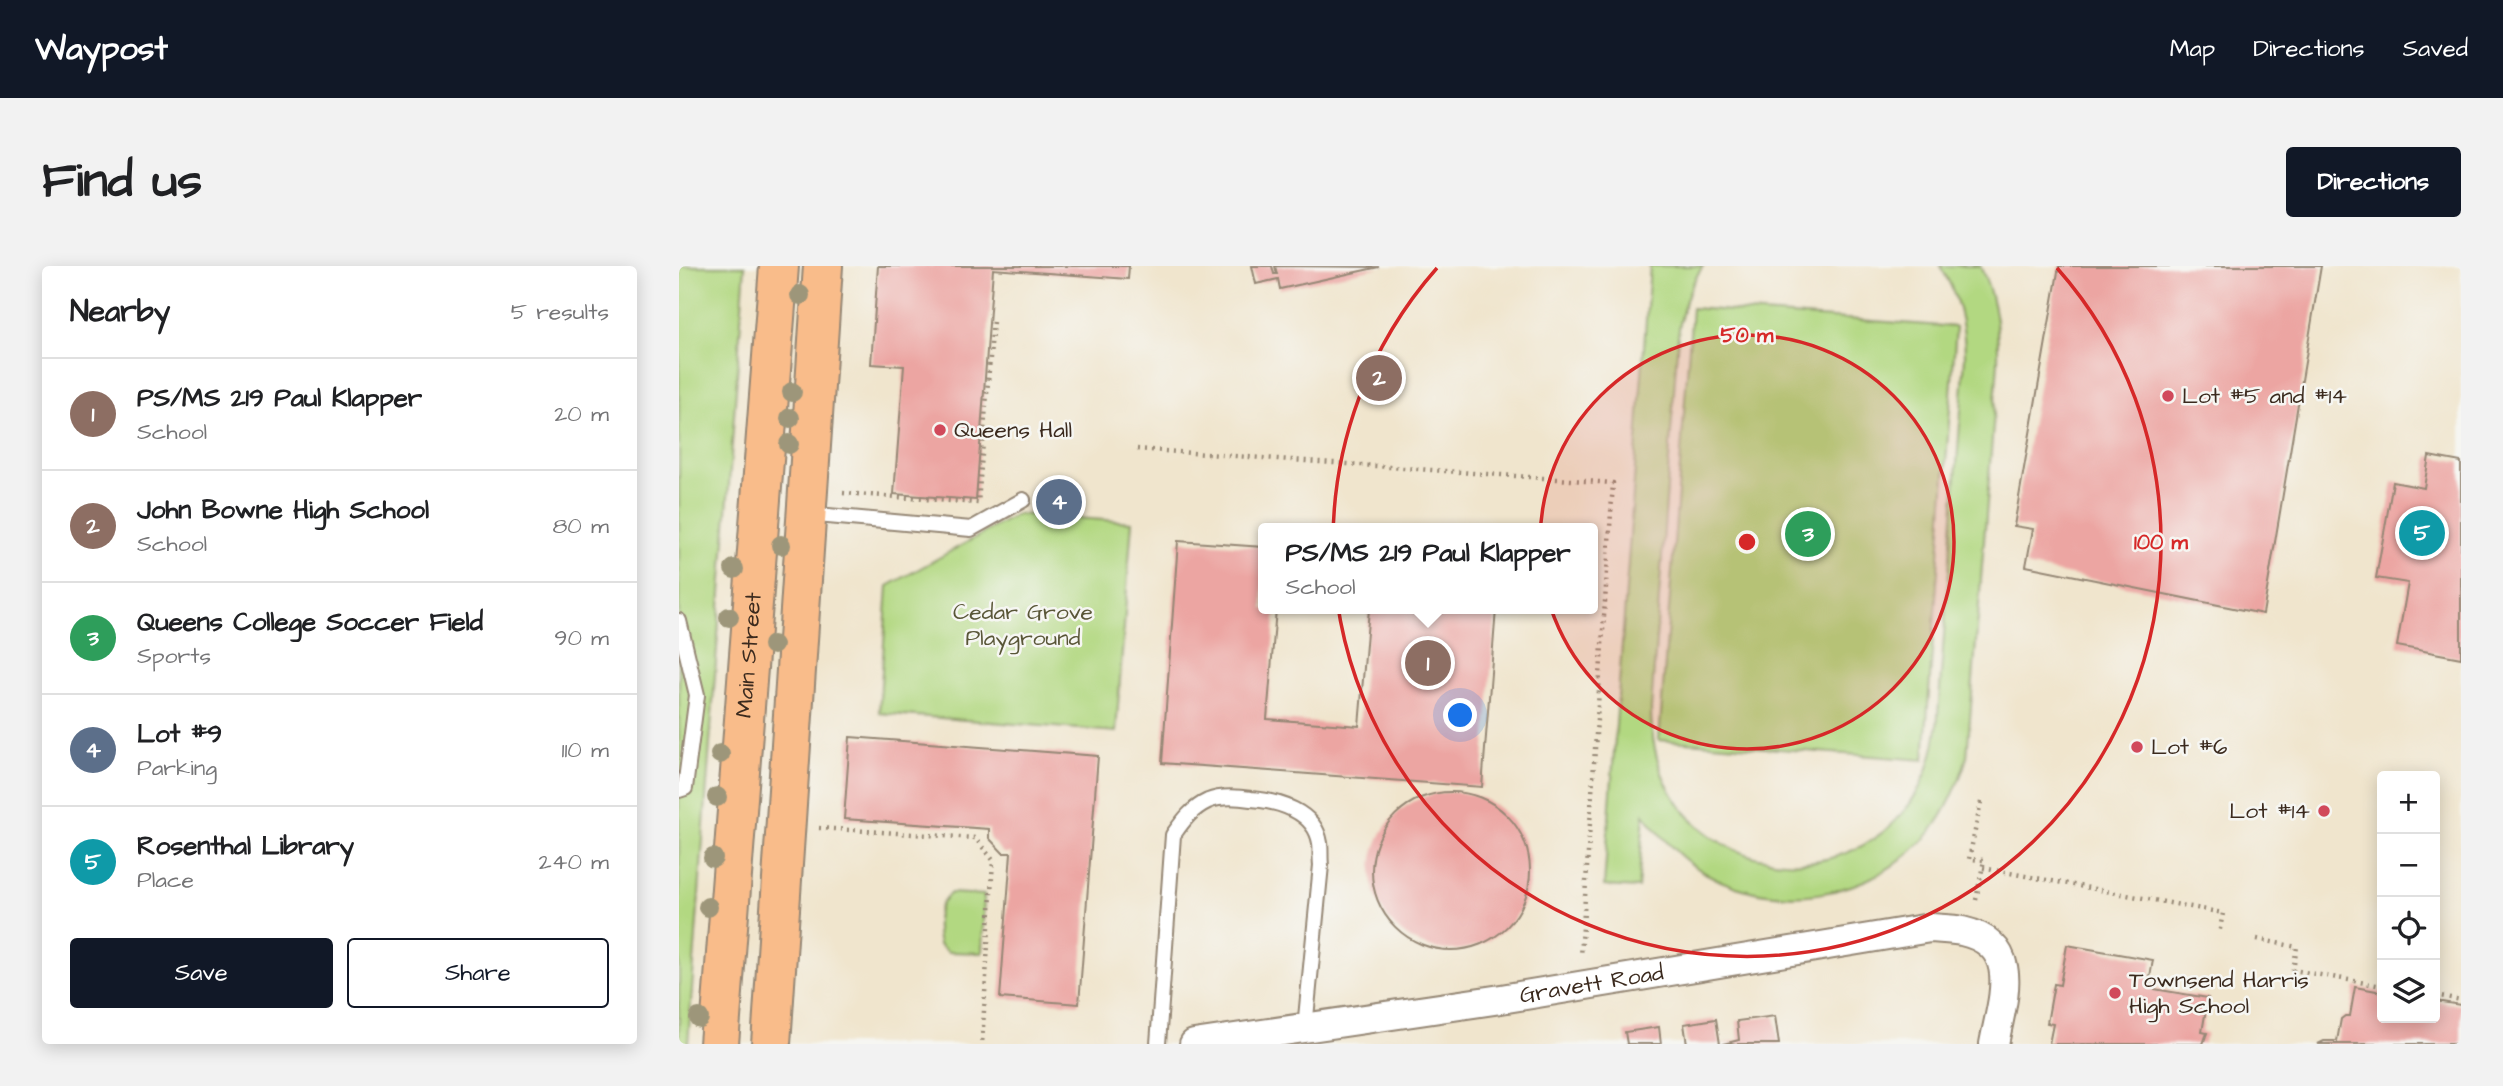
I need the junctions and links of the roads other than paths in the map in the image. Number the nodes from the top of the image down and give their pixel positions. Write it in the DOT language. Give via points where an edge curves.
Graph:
graph roads {
  1 [pos="779,266"];
  2 [pos="823,266"];
  3 [pos="1023,500"];
  4 [pos="805,514"];
  5 [pos="679,621"];
  6 [pos="679,790"];
  7 [pos="1305,1028"];
  8 [pos="719,1044"];
  9 [pos="771,1044"];
  10 [pos="1158,1044"];
  11 [pos="1194,1044"];
  12 [pos="1994,1044"];
  1 -- 8 [label="main road, Main Street"];
  2 -- 4 [label="main road, Main Street"];
  3 -- 4 [label="lane" via="971,528"];
  4 -- 9 [label="main road, Main Street"];
  5 -- 6 [label="lane" via="697,695 685,788"];
  7 -- 10 [label="lane" via="1320,841 1304,817 1288,806 1237,797 1210,800 1190,811 1173,835"];
  7 -- 11 [label="street, Gravett Road"];
  7 -- 12 [label="street, Gravett Road" via="1930,928 1964,932 1988,943 2002,958 2006,977"];
}
